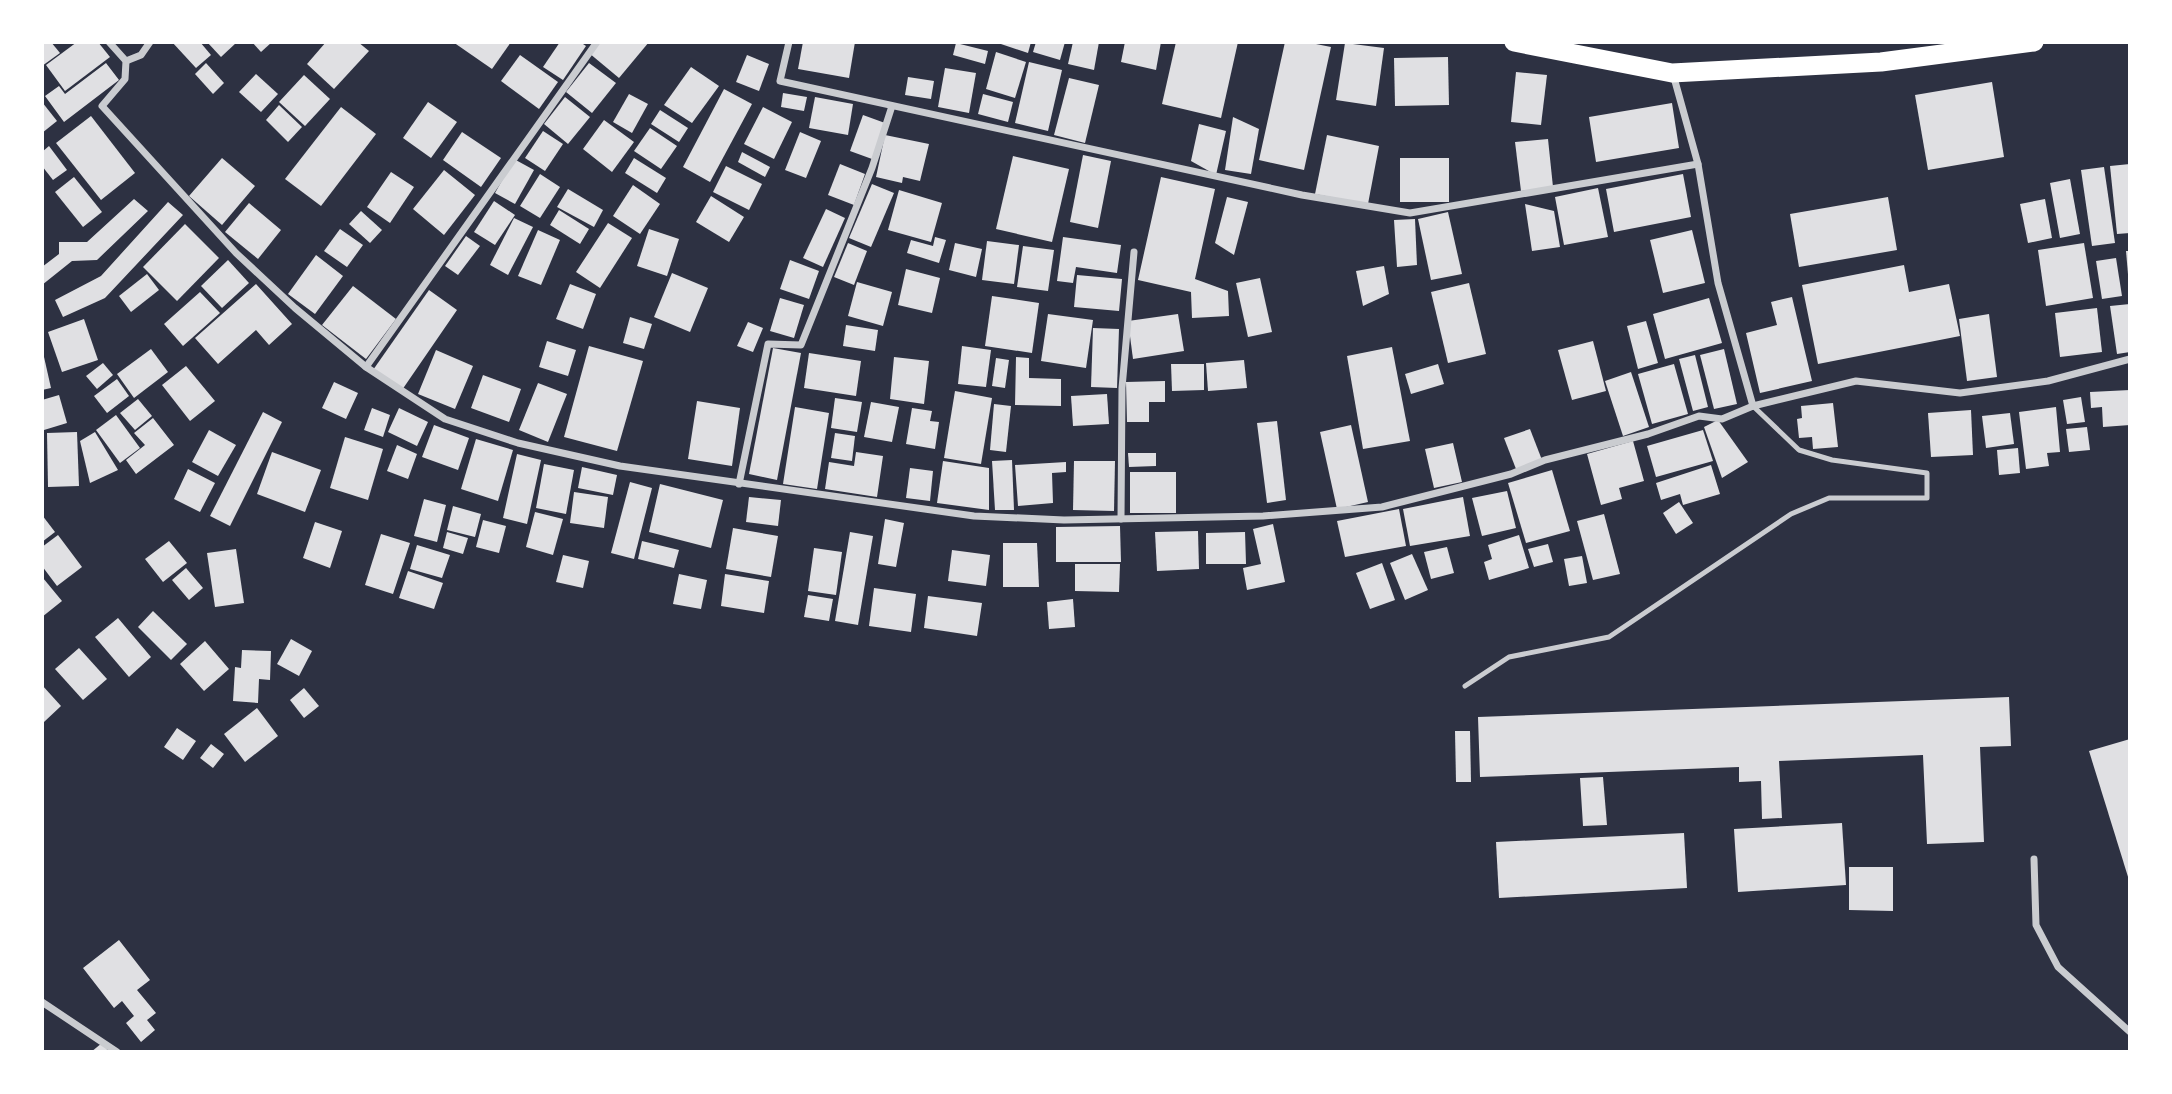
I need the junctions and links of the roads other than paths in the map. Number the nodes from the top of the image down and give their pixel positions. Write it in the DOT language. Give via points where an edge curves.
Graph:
graph roads {
  1 [pos="109,42"];
  2 [pos="150,42"];
  3 [pos="597,42"];
  4 [pos="789,42"];
  5 [pos="1514,42"];
  6 [pos="2034,42"];
  7 [pos="126,61"];
  8 [pos="1672,73"];
  9 [pos="892,106"];
  10 [pos="1698,163"];
  11 [pos="1134,251"];
  12 [pos="2130,359"];
  13 [pos="366,367"];
  14 [pos="1753,406"];
  15 [pos="739,484"];
  16 [pos="1121,519"];
  17 [pos="1465,686"];
  18 [pos="2034,859"];
  19 [pos="42,1002"];
  20 [pos="2130,1032"];
  21 [pos="117,1052"];
  1 -- 7 [label="street"];
  2 -- 7 [label="street" via="141,55"];
  3 -- 13 [label="street"];
  4 -- 9 [label="street" via="780,81"];
  5 -- 8 [label="highway"];
  6 -- 8 [label="highway" via="1881,62"];
  7 -- 13 [label="street" via="125,79 102,106 236,253"];
  8 -- 10 [label="street"];
  9 -- 10 [label="street" via="1302,195 1410,213"];
  9 -- 15 [label="street" via="801,345 768,344"];
  10 -- 14 [label="street" via="1718,283"];
  11 -- 16 [label="street" via="1122,388"];
  12 -- 14 [label="street" via="2048,381 1960,393 1856,381"];
  13 -- 15 [label="street" via="445,419 518,443 620,466"];
  14 -- 16 [label="street" via="1722,419 1699,416 1545,460 1499,478 1382,507 1263,516"];
  14 -- 17 [label="lane" via="1799,450 1832,460 1927,473 1927,498 1829,498 1791,514 1609,637 1509,657"];
  15 -- 16 [label="street" via="974,516"];
  18 -- 20 [label="street" via="2036,925 2058,967"];
  19 -- 21 [label="street"];
}
